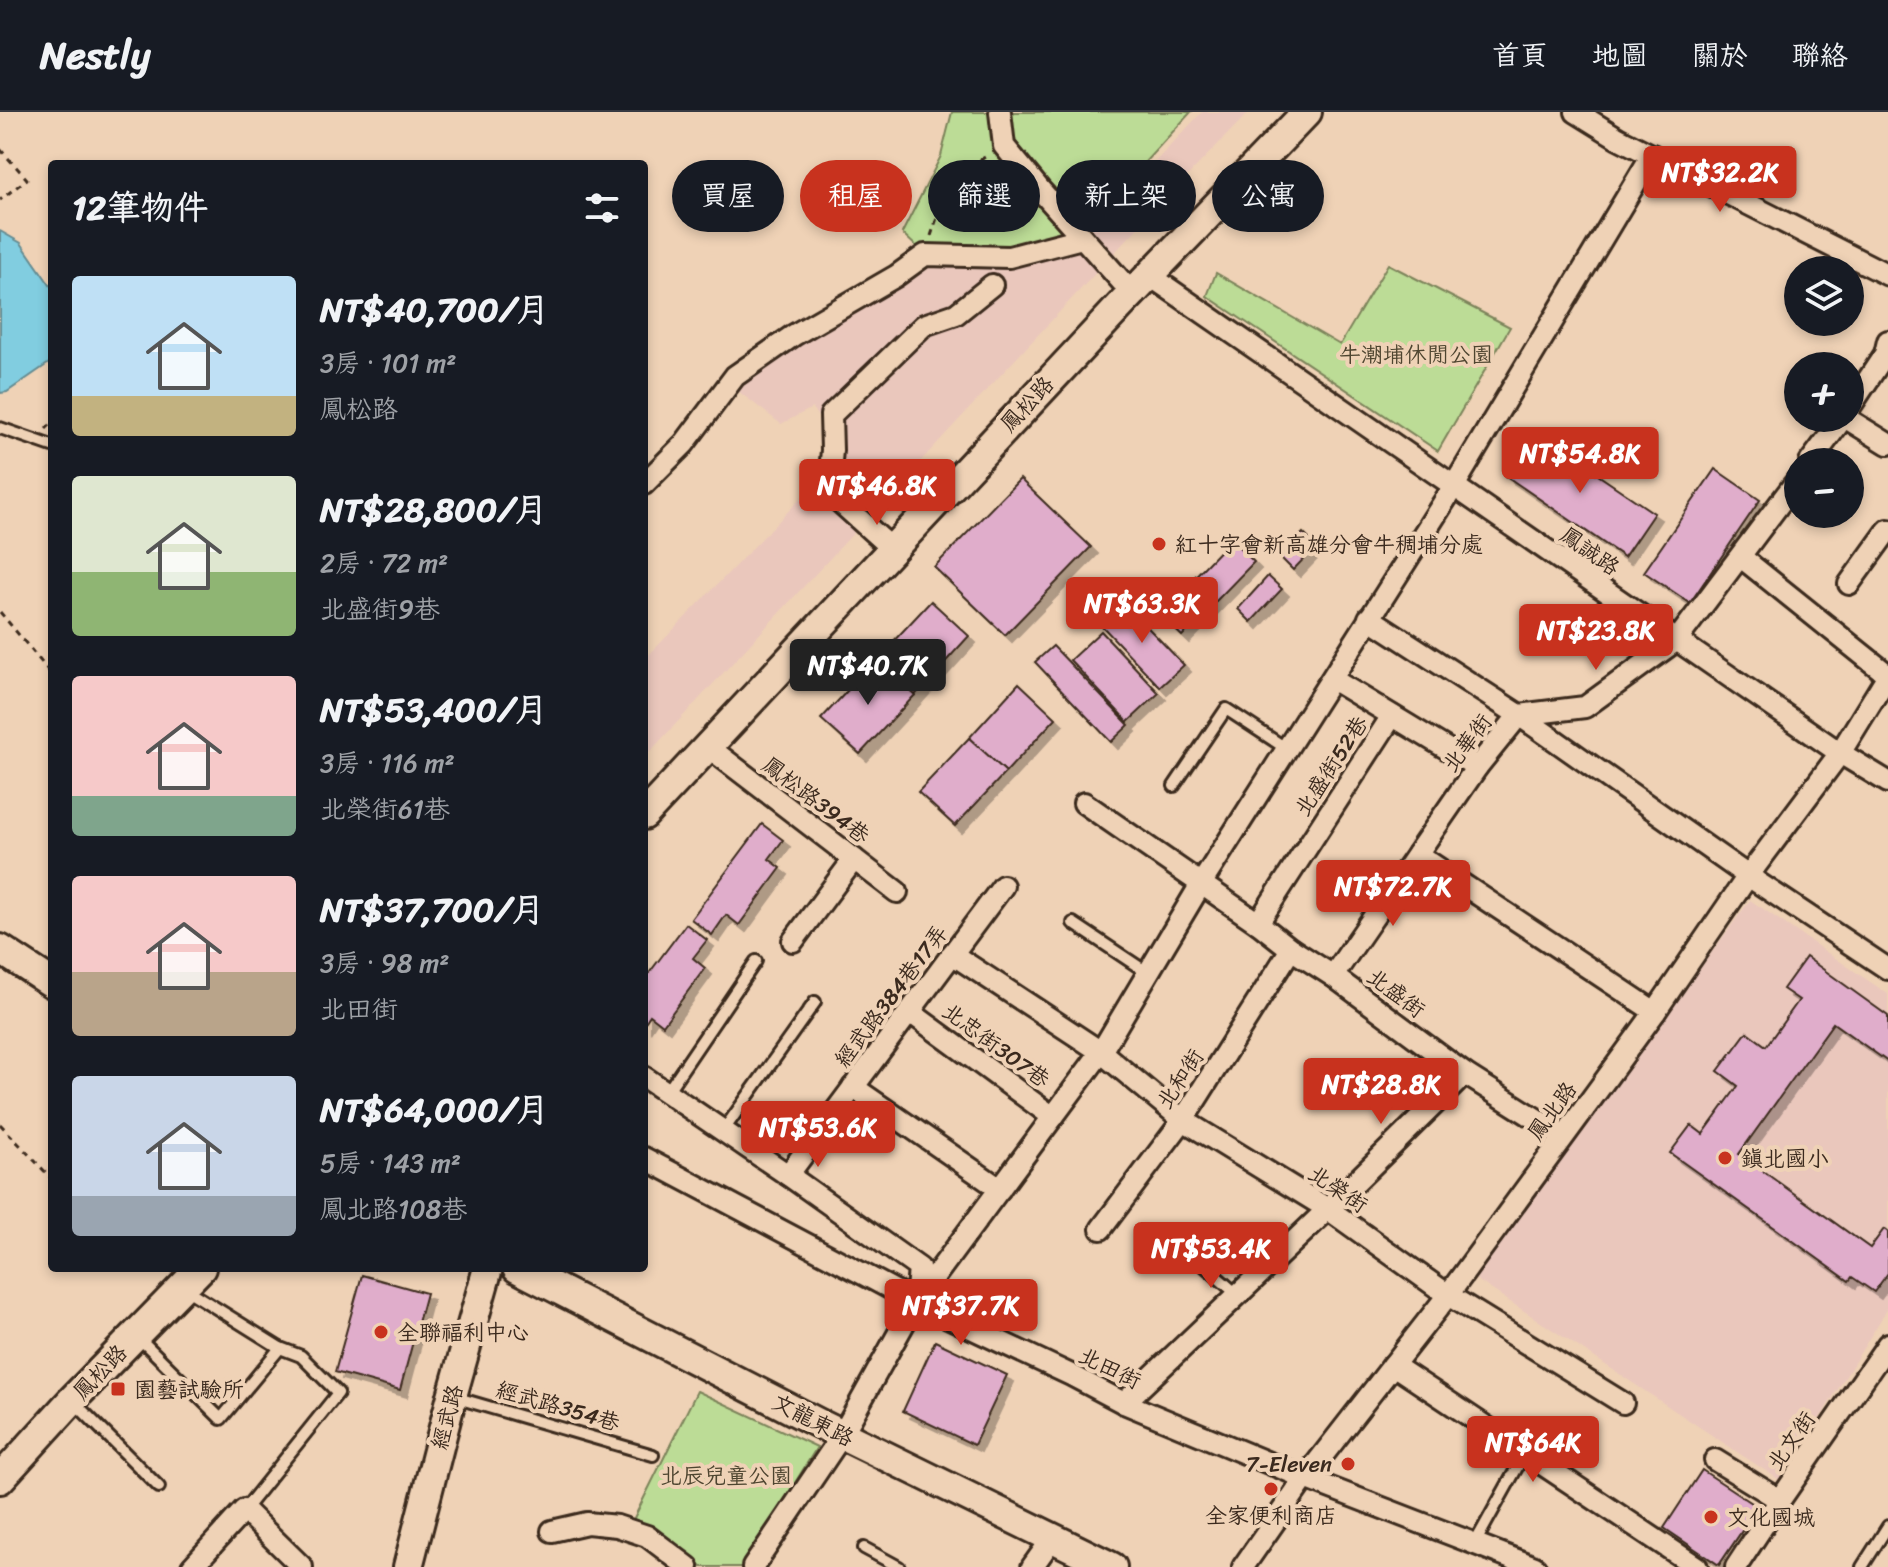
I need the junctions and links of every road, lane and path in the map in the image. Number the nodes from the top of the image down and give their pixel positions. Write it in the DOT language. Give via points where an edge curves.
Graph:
graph roads {
  1 [pos="1000,112"];
  2 [pos="1576,112"];
  3 [pos="1306,113"];
  4 [pos="1004,146"];
  5 [pos="0,149"];
  6 [pos="1652,155"];
  7 [pos="0,200"];
  8 [pos="1082,238"];
  9 [pos="925,255"];
  10 [pos="1888,275"];
  11 [pos="1140,284"];
  12 [pos="992,285"];
  13 [pos="1888,341"];
  14 [pos="1864,386"];
  15 [pos="0,428"];
  16 [pos="1864,430"];
  17 [pos="1833,432"];
  18 [pos="1888,444"];
  19 [pos="48,445"];
  20 [pos="1821,448"];
  21 [pos="648,480"];
  22 [pos="1454,486"];
  23 [pos="1784,498"];
  24 [pos="1888,530"];
  25 [pos="892,549"];
  26 [pos="1741,557"];
  27 [pos="1849,584"];
  28 [pos="0,612"];
  29 [pos="1369,618"];
  30 [pos="1677,640"];
  31 [pos="48,670"];
  32 [pos="1888,675"];
  33 [pos="1332,679"];
  34 [pos="1519,715"];
  35 [pos="1392,716"];
  36 [pos="707,746"];
  37 [pos="1287,749"];
  38 [pos="1840,753"];
  39 [pos="1477,767"];
  40 [pos="1888,782"];
  41 [pos="1174,786"];
  42 [pos="1084,803"];
  43 [pos="648,811"];
  44 [pos="1417,854"];
  45 [pos="854,859"];
  46 [pos="1748,876"];
  47 [pos="1201,884"];
  48 [pos="1003,886"];
  49 [pos="897,892"];
  50 [pos="1073,923"];
  51 [pos="1258,923"];
  52 [pos="793,941"];
  53 [pos="0,949"];
  54 [pos="1291,949"];
  55 [pos="952,954"];
  56 [pos="756,961"];
  57 [pos="1888,969"];
  58 [pos="1148,973"];
  59 [pos="1333,976"];
  60 [pos="48,980"];
  61 [pos="815,1002"];
  62 [pos="910,1012"];
  63 [pos="1655,1012"];
  64 [pos="1101,1052"];
  65 [pos="1465,1074"];
  66 [pos="648,1080"];
  67 [pos="853,1087"];
  68 [pos="667,1092"];
  69 [pos="1053,1117"];
  70 [pos="1183,1120"];
  71 [pos="0,1124"];
  72 [pos="723,1131"];
  73 [pos="1563,1136"];
  74 [pos="648,1160"];
  75 [pos="48,1175"];
  76 [pos="788,1175"];
  77 [pos="1000,1189"];
  78 [pos="1328,1209"];
  79 [pos="1101,1229"];
  80 [pos="1172,1238"];
  81 [pos="487,1272"];
  82 [pos="525,1272"];
  83 [pos="192,1277"];
  84 [pos="1238,1295"];
  85 [pos="1448,1295"];
  86 [pos="916,1302"];
  87 [pos="135,1335"];
  88 [pos="1888,1344"];
  89 [pos="280,1348"];
  90 [pos="1393,1365"];
  91 [pos="452,1396"];
  92 [pos="72,1400"];
  93 [pos="1124,1403"];
  94 [pos="1623,1403"];
  95 [pos="842,1435"];
  96 [pos="1525,1453"];
  97 [pos="653,1455"];
  98 [pos="1715,1460"];
  99 [pos="1305,1478"];
  100 [pos="0,1479"];
  101 [pos="159,1487"];
  102 [pos="1780,1500"];
  103 [pos="244,1510"];
  104 [pos="1888,1526"];
  105 [pos="552,1531"];
  106 [pos="1052,1539"];
  107 [pos="1475,1543"];
  108 [pos="864,1548"];
  109 [pos="413,1566"];
  110 [pos="192,1567"];
  111 [pos="302,1567"];
  112 [pos="688,1567"];
  113 [pos="753,1567"];
  114 [pos="899,1567"];
  115 [pos="1032,1567"];
  116 [pos="1112,1567"];
  117 [pos="1243,1567"];
  118 [pos="1535,1567"];
  119 [pos="1697,1567"];
  120 [pos="1736,1567"];
  121 [pos="1862,1567"];
  1 -- 4 [label="street"];
  2 -- 6 [label="street"];
  3 -- 11 [label="main road, 鳳松路"];
  4 -- 8 [label="street, 鳳誠路"];
  4 -- 9 [label="path" via="951,176"];
  5 -- 7 [label="path" via="27,179"];
  6 -- 10 [label="street"];
  6 -- 22 [label="street"];
  8 -- 9 [label="street" via="1009,257"];
  8 -- 11 [label="street, 鳳誠路"];
  9 -- 21 [label="street" via="735,376 684,444"];
  11 -- 22 [label="street, 鳳誠路"];
  11 -- 25 [label="main road, 鳳松路"];
  12 -- 25 [label="street" via="956,314 924,325 831,415 830,472 840,502"];
  13 -- 14 [label="street"];
  15 -- 19 [label="lane"];
  16 -- 18 [label="street"];
  17 -- 20 [label="street"];
  22 -- 29 [label="street"];
  22 -- 30 [label="street, 鳳誠路"];
  23 -- 26 [label="street"];
  24 -- 27 [label="street"];
  25 -- 36 [label="main road, 鳳松路"];
  26 -- 30 [label="street"];
  26 -- 32 [label="street"];
  28 -- 31 [label="path"];
  29 -- 33 [label="street"];
  29 -- 34 [label="street"];
  30 -- 34 [label="street" via="1585,707"];
  30 -- 38 [label="street, 鳳誠路"];
  32 -- 38 [label="street, 鳳北路"];
  33 -- 35 [label="street"];
  33 -- 37 [label="street"];
  34 -- 39 [label="street, 北華街"];
  34 -- 46 [label="street, 北華街"];
  35 -- 39 [label="street"];
  35 -- 51 [label="street, 北盛街52巷"];
  36 -- 43 [label="main road, 鳳松路"];
  36 -- 45 [label="street, 鳳松路394巷"];
  37 -- 41 [label="lane" via="1226,709"];
  37 -- 47 [label="street"];
  38 -- 40 [label="street, 鳳誠路"];
  38 -- 46 [label="street, 鳳北路"];
  39 -- 44 [label="street, 北華街"];
  42 -- 47 [label="street, 北盛街"];
  44 -- 59 [label="street, 北華街"];
  44 -- 63 [label="street"];
  45 -- 49 [label="street, 鳳松路394巷"];
  45 -- 52 [label="street"];
  46 -- 57 [label="street, 北華街"];
  46 -- 63 [label="street, 鳳北路"];
  47 -- 51 [label="street, 北盛街"];
  47 -- 58 [label="street"];
  48 -- 55 [label="street, 經武路384巷17弄"];
  50 -- 58 [label="lane"];
  51 -- 54 [label="street, 北盛街"];
  53 -- 60 [label="main road"];
  54 -- 59 [label="street, 北盛街"];
  54 -- 70 [label="street, 北和街"];
  55 -- 62 [label="street, 經武路384巷17弄"];
  55 -- 64 [label="street, 北榮街"];
  56 -- 68 [label="lane"];
  58 -- 64 [label="street"];
  59 -- 65 [label="street, 北盛街"];
  61 -- 72 [label="lane"];
  62 -- 67 [label="street, 經武路384巷17弄"];
  62 -- 69 [label="street, 北忠街307巷"];
  63 -- 73 [label="street, 鳳北路"];
  64 -- 69 [label="street"];
  64 -- 70 [label="street, 北榮街"];
  65 -- 73 [label="street, 北盛街"];
  65 -- 78 [label="street"];
  66 -- 68 [label="street"];
  67 -- 76 [label="street, 經武路384巷17弄"];
  67 -- 77 [label="street"];
  68 -- 72 [label="street"];
  69 -- 77 [label="street"];
  70 -- 78 [label="street, 北榮街"];
  70 -- 79 [label="street, 北和街"];
  71 -- 75 [label="path"];
  72 -- 76 [label="street"];
  73 -- 85 [label="street, 鳳北路"];
  74 -- 86 [label="street, 北田街"];
  76 -- 86 [label="street" via="919,1268"];
  77 -- 86 [label="street"];
  78 -- 84 [label="street"];
  78 -- 85 [label="street, 北榮街"];
  80 -- 84 [label="lane"];
  81 -- 91 [label="main road, 經武路"];
  82 -- 95 [label="main road, 文龍東路"];
  83 -- 87 [label="main road, 鳳松路"];
  83 -- 89 [label="lane"];
  84 -- 93 [label="street"];
  85 -- 90 [label="street, 鳳北路"];
  85 -- 94 [label="street, 北榮街"];
  86 -- 93 [label="street, 北田街"];
  86 -- 95 [label="street"];
  87 -- 89 [label="lane" via="221,1419"];
  87 -- 92 [label="main road, 鳳松路"];
  88 -- 102 [label="street, 北文街"];
  89 -- 103 [label="lane" via="301,1356 338,1393"];
  90 -- 96 [label="street"];
  90 -- 99 [label="street, 鳳北路"];
  91 -- 97 [label="lane, 經武路354巷"];
  91 -- 109 [label="main road, 經武路"];
  92 -- 100 [label="main road, 鳳松路"];
  92 -- 101 [label="lane"];
  93 -- 99 [label="street, 北田街"];
  95 -- 106 [label="main road, 文龍東路"];
  95 -- 113 [label="street"];
  96 -- 107 [label="lane"];
  96 -- 119 [label="street"];
  98 -- 102 [label="street"];
  99 -- 107 [label="street"];
  99 -- 117 [label="street, 鳳北路"];
  102 -- 120 [label="street, 北文街"];
  103 -- 110 [label="street"];
  103 -- 111 [label="street"];
  104 -- 121 [label="lane"];
  105 -- 112 [label="street" via="587,1523 617,1526 647,1536"];
  106 -- 115 [label="street"];
  106 -- 116 [label="main road, 文龍東路"];
  107 -- 118 [label="street"];
  108 -- 114 [label="lane"];
}
